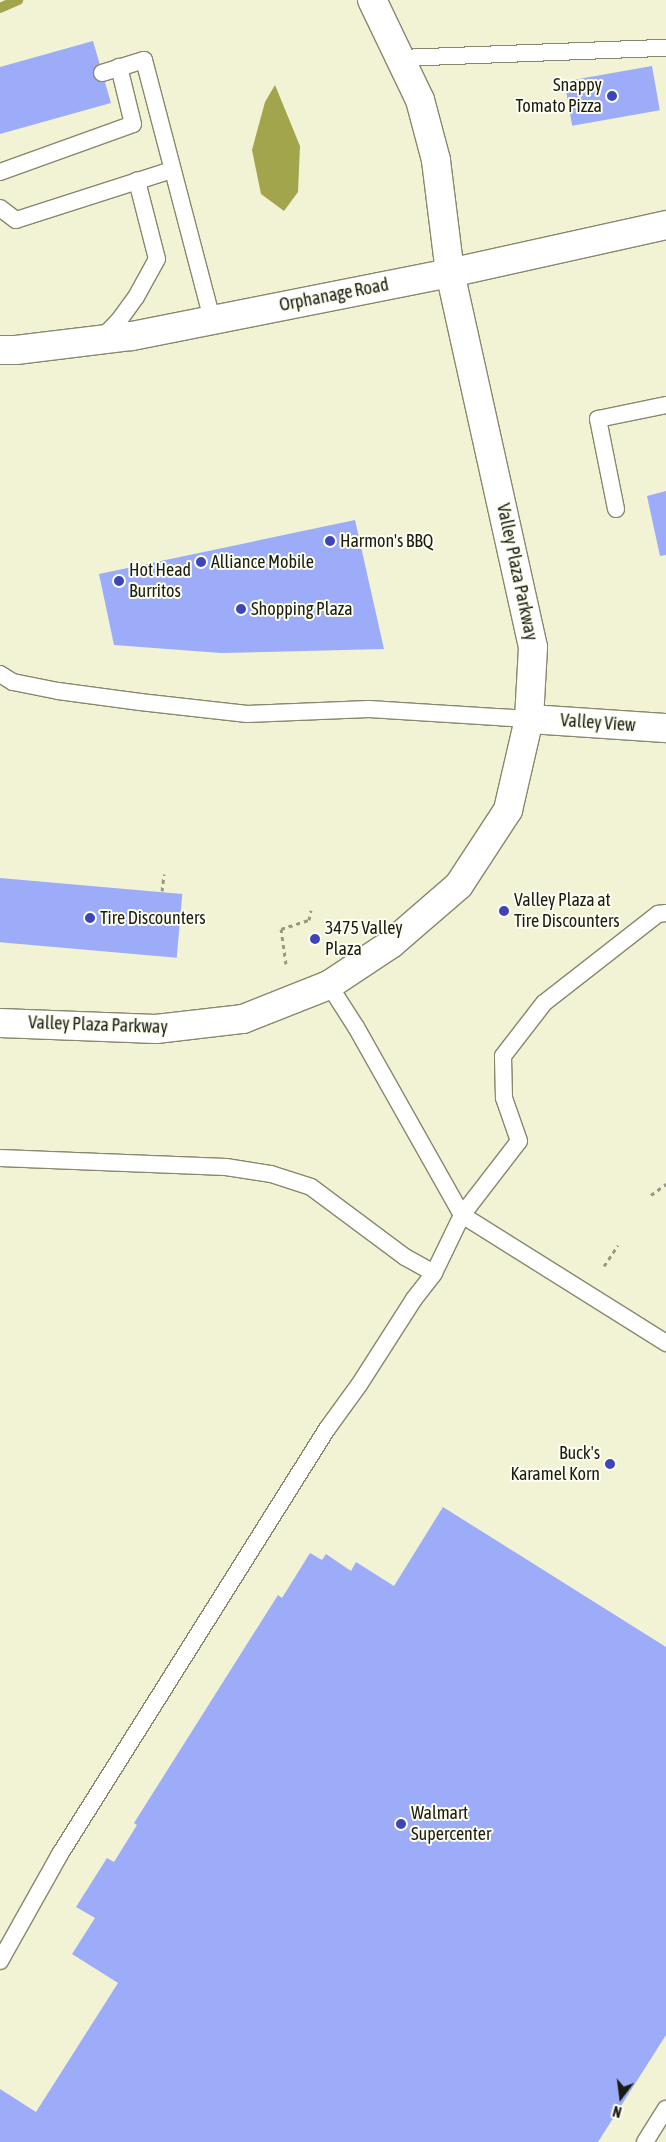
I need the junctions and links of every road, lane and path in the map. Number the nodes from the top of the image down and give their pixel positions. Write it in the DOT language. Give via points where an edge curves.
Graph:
graph roads {
  1 [pos="372,0"];
  2 [pos="666,48"];
  3 [pos="400,58"];
  4 [pos="119,67"];
  5 [pos="102,73"];
  6 [pos="172,170"];
  7 [pos="0,172"];
  8 [pos="137,182"];
  9 [pos="0,208"];
  10 [pos="666,224"];
  11 [pos="450,273"];
  12 [pos="212,319"];
  13 [pos="100,340"];
  14 [pos="0,350"];
  15 [pos="666,405"];
  16 [pos="616,509"];
  17 [pos="0,674"];
  18 [pos="530,719"];
  19 [pos="666,728"];
  20 [pos="164,874"];
  21 [pos="162,891"];
  22 [pos="310,910"];
  23 [pos="666,913"];
  24 [pos="286,964"];
  25 [pos="329,985"];
  26 [pos="0,1022"];
  27 [pos="0,1158"];
  28 [pos="666,1184"];
  29 [pos="651,1195"];
  30 [pos="462,1215"];
  31 [pos="618,1245"];
  32 [pos="604,1266"];
  33 [pos="434,1273"];
  34 [pos="666,1343"];
  35 [pos="0,1961"];
  36 [pos="666,2110"];
  37 [pos="645,2142"];
  1 -- 3 [label="street, Valley Plaza Parkway"];
  2 -- 3 [label="lane"];
  3 -- 11 [label="street, Valley Plaza Parkway" via="420,100 436,160"];
  4 -- 5 [label="lane"];
  4 -- 6 [label="lane" via="144,60"];
  4 -- 7 [label="lane" via="133,124"];
  6 -- 8 [label="lane"];
  6 -- 12 [label="lane"];
  8 -- 9 [label="lane" via="16,220"];
  8 -- 13 [label="lane" via="157,259 136,297"];
  10 -- 11 [label="street, Orphanage Road"];
  11 -- 12 [label="street, Orphanage Road"];
  11 -- 18 [label="street, Valley Plaza Parkway" via="533,647"];
  12 -- 13 [label="street, Orphanage Road"];
  13 -- 14 [label="street, Orphanage Road"];
  15 -- 16 [label="lane" via="598,419"];
  17 -- 18 [label="lane" via="13,682 58,690 247,714 369,709"];
  18 -- 19 [label="street, Valley View"];
  18 -- 25 [label="street, Valley Plaza Parkway" via="508,810 459,885 391,944"];
  20 -- 21 [label="path"];
  22 -- 24 [label="path" via="309,920 281,929"];
  23 -- 30 [label="lane" via="658,914 544,1003 503,1056 504,1098 519,1141"];
  25 -- 26 [label="street, Valley Plaza Parkway" via="243,1019 224,1022 156,1029"];
  25 -- 30 [label="lane"];
  27 -- 33 [label="lane" via="216,1167 271,1174 310,1187 406,1257"];
  28 -- 29 [label="path"];
  30 -- 33 [label="lane"];
  30 -- 34 [label="lane"];
  31 -- 32 [label="path"];
  33 -- 35 [label="lane" via="327,1429 60,1854"];
  36 -- 37 [label="lane"];
}
